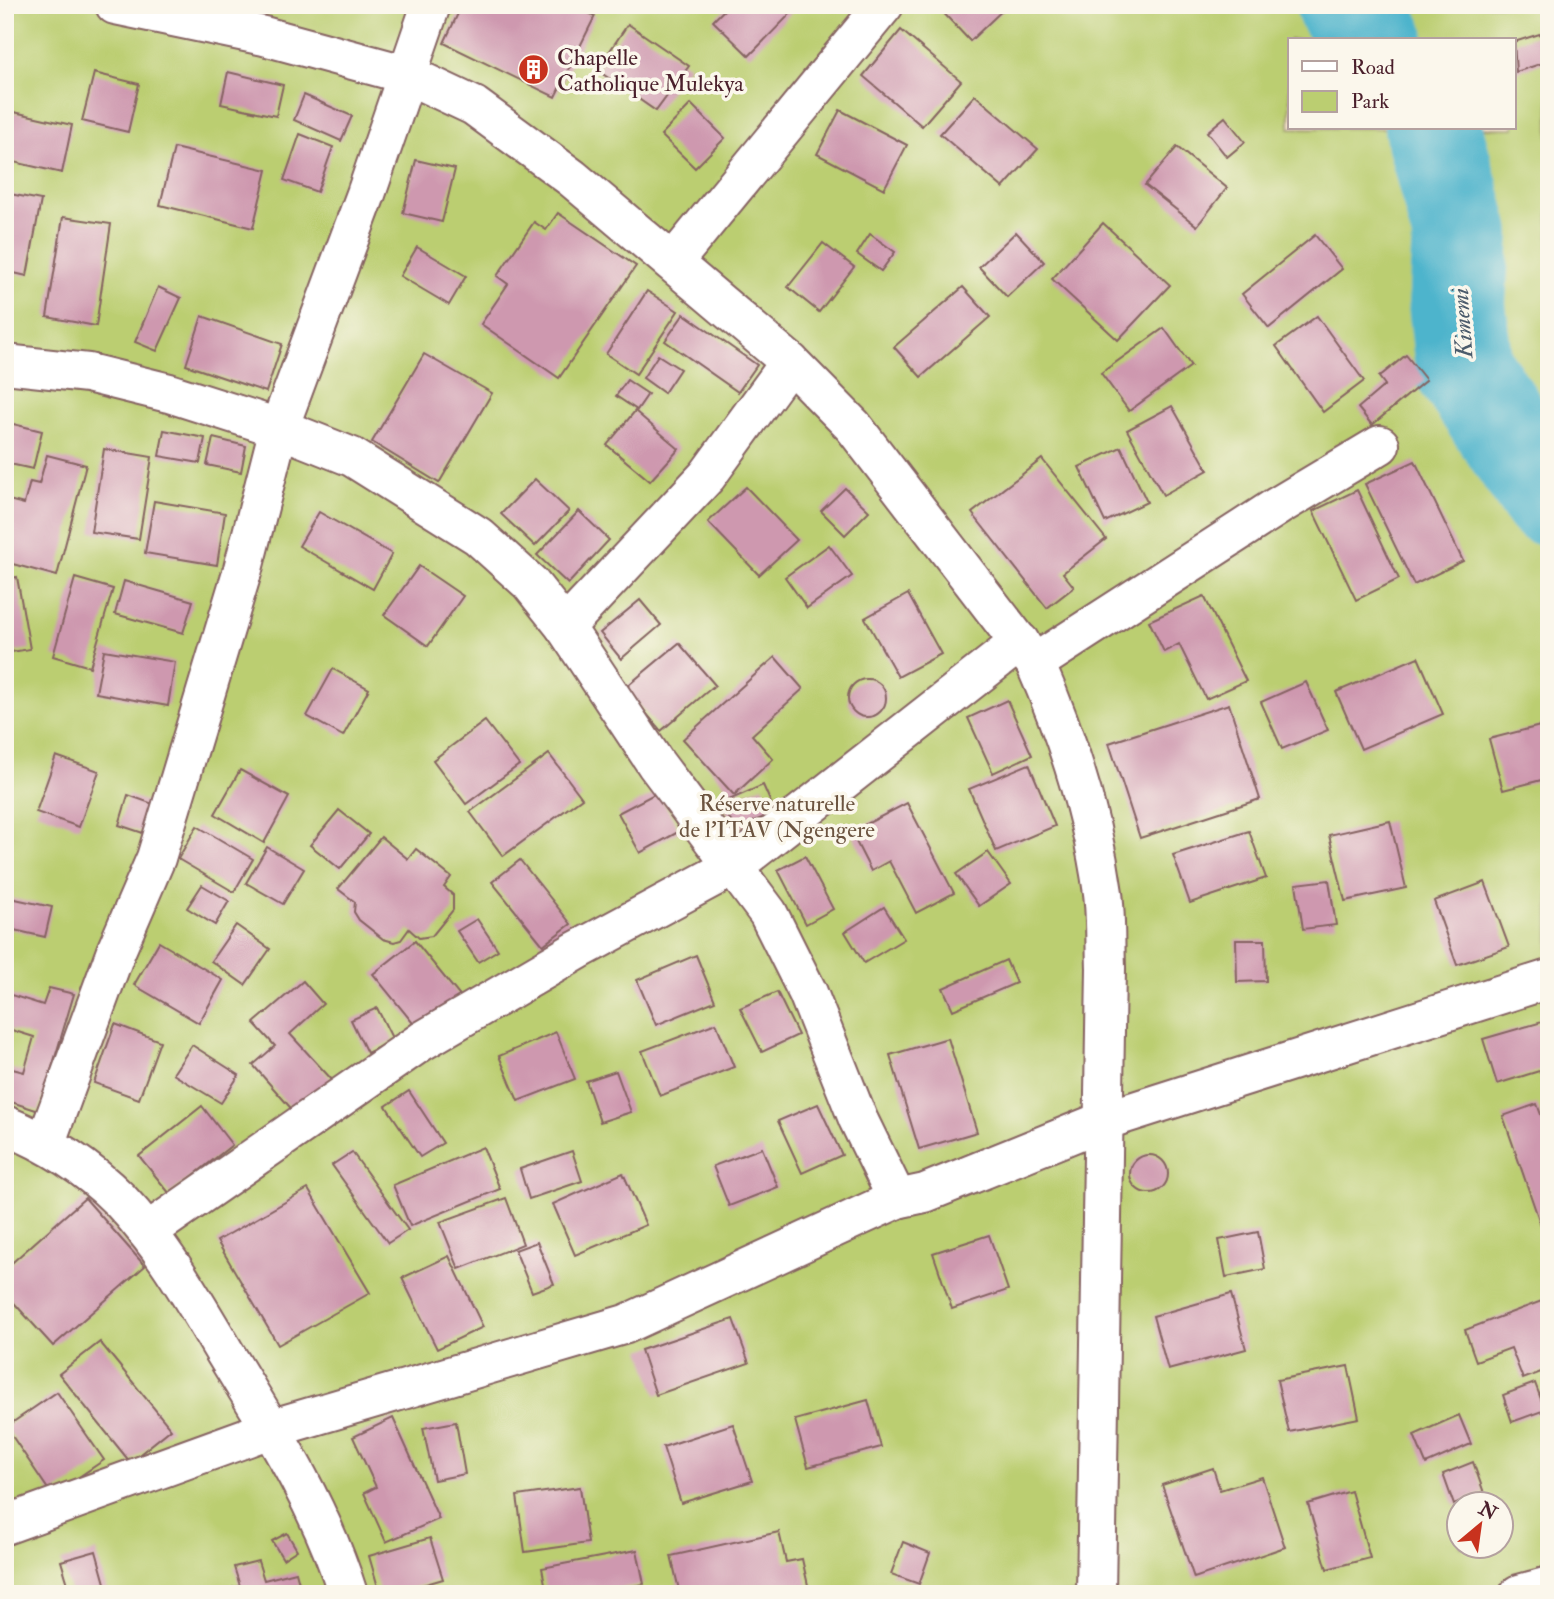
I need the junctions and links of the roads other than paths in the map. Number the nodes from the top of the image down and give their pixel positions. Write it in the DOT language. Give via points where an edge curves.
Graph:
graph roads {
  1 [pos="115,5"];
  2 [pos="430,5"];
  3 [pos="884,5"];
  4 [pos="408,75"];
  5 [pos="674,261"];
  6 [pos="790,362"];
  7 [pos="5,364"];
  8 [pos="279,428"];
  9 [pos="1380,446"];
  10 [pos="565,628"];
  11 [pos="1028,652"];
  12 [pos="734,866"];
  13 [pos="1549,979"];
  14 [pos="1103,1121"];
  15 [pos="5,1125"];
  16 [pos="46,1142"];
  17 [pos="897,1199"];
  18 [pos="148,1232"];
  19 [pos="270,1429"];
  20 [pos="5,1525"];
  21 [pos="1549,1586"];
  22 [pos="348,1594"];
  23 [pos="1096,1594"];
  24 [pos="1519,1594"];
  1 -- 4 [label="street" via="264,36"];
  2 -- 4 [label="street"];
  3 -- 5 [label="street"];
  4 -- 5 [label="street" via="474,106"];
  4 -- 8 [label="street"];
  5 -- 6 [label="street"];
  6 -- 10 [label="street" via="707,476"];
  6 -- 11 [label="street" via="853,426"];
  7 -- 8 [label="street" via="88,373"];
  8 -- 10 [label="street" via="352,457 478,536 530,583"];
  8 -- 16 [label="street" via="243,569 156,858 116,951"];
  9 -- 11 [label="street"];
  10 -- 12 [label="street" via="656,764"];
  11 -- 12 [label="street"];
  11 -- 14 [label="street" via="1055,708 1084,803 1103,894 1107,968"];
  12 -- 17 [label="street" via="768,913 808,993 858,1119"];
  12 -- 18 [label="street" via="422,1041"];
  13 -- 14 [label="street"];
  14 -- 17 [label="street" via="925,1193"];
  14 -- 23 [label="street"];
  15 -- 16 [label="street"];
  16 -- 18 [label="street" via="83,1166"];
  17 -- 19 [label="street" via="625,1324"];
  18 -- 19 [label="street"];
  19 -- 20 [label="street"];
  19 -- 22 [label="street" via="305,1488"];
  21 -- 24 [label="street"];
}
